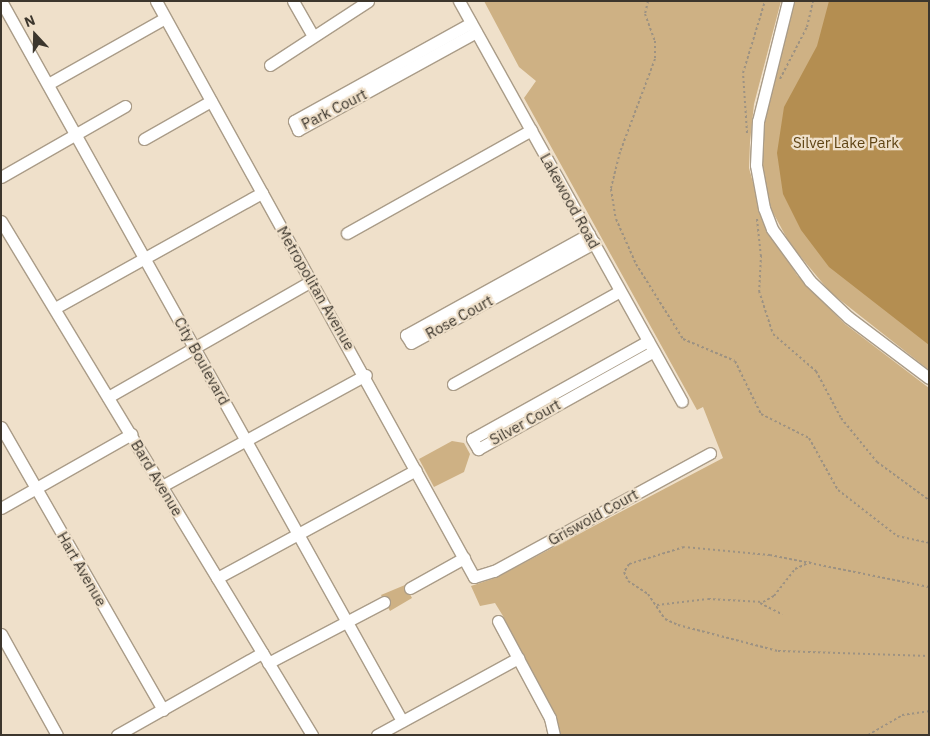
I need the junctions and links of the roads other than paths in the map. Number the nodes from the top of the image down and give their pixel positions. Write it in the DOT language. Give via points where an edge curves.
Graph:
graph roads {
  1 [pos="1,1"];
  2 [pos="156,1"];
  3 [pos="293,1"];
  4 [pos="368,1"];
  5 [pos="459,1"];
  6 [pos="788,1"];
  7 [pos="165,18"];
  8 [pos="474,28"];
  9 [pos="313,36"];
  10 [pos="270,65"];
  11 [pos="376,81"];
  12 [pos="48,84"];
  13 [pos="211,101"];
  14 [pos="125,106"];
  15 [pos="531,130"];
  16 [pos="75,135"];
  17 [pos="144,139"];
  18 [pos="1,177"];
  19 [pos="262,193"];
  20 [pos="1,221"];
  21 [pos="347,233"];
  22 [pos="591,238"];
  23 [pos="145,258"];
  24 [pos="311,281"];
  25 [pos="620,291"];
  26 [pos="494,292"];
  27 [pos="55,308"];
  28 [pos="651,346"];
  29 [pos="194,348"];
  30 [pos="366,375"];
  31 [pos="929,378"];
  32 [pos="453,384"];
  33 [pos="108,396"];
  34 [pos="553,400"];
  35 [pos="682,401"];
  36 [pos="1,427"];
  37 [pos="130,434"];
  38 [pos="245,440"];
  39 [pos="710,452"];
  40 [pos="416,470"];
  41 [pos="162,486"];
  42 [pos="36,488"];
  43 [pos="1,508"];
  44 [pos="298,534"];
  45 [pos="464,558"];
  46 [pos="474,577"];
  47 [pos="217,578"];
  48 [pos="410,588"];
  49 [pos="384,602"];
  50 [pos="498,620"];
  51 [pos="348,621"];
  52 [pos="1,634"];
  53 [pos="265,658"];
  54 [pos="518,658"];
  55 [pos="163,710"];
  56 [pos="402,721"];
  57 [pos="57,735"];
  58 [pos="117,735"];
  59 [pos="312,735"];
  60 [pos="377,735"];
  61 [pos="554,735"];
  1 -- 12 [label="street, City Boulevard"];
  2 -- 7 [label="street, Metropolitan Avenue"];
  3 -- 9 [label="street"];
  4 -- 9 [label="street"];
  5 -- 8 [label="street, Lakewood Road"];
  6 -- 31 [label="street" via="758,122 756,165 764,208 776,235 810,280 848,317"];
  7 -- 12 [label="street"];
  7 -- 13 [label="street, Metropolitan Avenue"];
  8 -- 11 [label="street, Park Court"];
  8 -- 15 [label="street, Lakewood Road"];
  9 -- 10 [label="street"];
  11 -- 11 [label="street, Park Court" via="294,121 298,130"];
  12 -- 16 [label="street, City Boulevard"];
  13 -- 17 [label="street"];
  13 -- 19 [label="street, Metropolitan Avenue"];
  14 -- 16 [label="street"];
  15 -- 21 [label="street"];
  15 -- 22 [label="street, Lakewood Road"];
  16 -- 18 [label="street"];
  16 -- 23 [label="street, City Boulevard"];
  19 -- 23 [label="street"];
  19 -- 24 [label="street, Metropolitan Avenue"];
  20 -- 27 [label="street, Bard Avenue"];
  22 -- 25 [label="street, Lakewood Road"];
  22 -- 26 [label="street, Rose Court"];
  23 -- 27 [label="street"];
  23 -- 29 [label="street, City Boulevard"];
  24 -- 29 [label="street"];
  24 -- 30 [label="street, Metropolitan Avenue"];
  25 -- 28 [label="street, Lakewood Road"];
  25 -- 32 [label="street"];
  26 -- 26 [label="street, Rose Court" via="406,335 411,343"];
  27 -- 33 [label="street, Bard Avenue"];
  28 -- 34 [label="street, Silver Court"];
  28 -- 35 [label="street, Lakewood Road"];
  29 -- 33 [label="street"];
  29 -- 38 [label="street, City Boulevard"];
  30 -- 38 [label="street"];
  30 -- 40 [label="street, Metropolitan Avenue"];
  33 -- 37 [label="street, Bard Avenue"];
  34 -- 34 [label="street, Silver Court" via="472,439 478,449"];
  36 -- 42 [label="street, Hart Avenue"];
  37 -- 41 [label="street, Bard Avenue"];
  37 -- 42 [label="street"];
  38 -- 41 [label="street"];
  38 -- 44 [label="street, City Boulevard"];
  39 -- 46 [label="street, Griswold Court" via="494,571"];
  40 -- 44 [label="street"];
  40 -- 45 [label="street, Metropolitan Avenue"];
  41 -- 47 [label="street, Bard Avenue"];
  42 -- 43 [label="street"];
  42 -- 55 [label="street, Hart Avenue"];
  44 -- 47 [label="street"];
  44 -- 51 [label="street, City Boulevard"];
  45 -- 46 [label="street, Metropolitan Avenue"];
  45 -- 48 [label="street"];
  47 -- 53 [label="street, Bard Avenue"];
  49 -- 51 [label="street"];
  50 -- 54 [label="street"];
  51 -- 53 [label="street"];
  51 -- 56 [label="street, City Boulevard"];
  52 -- 57 [label="street"];
  53 -- 55 [label="street"];
  53 -- 59 [label="street, Bard Avenue"];
  54 -- 56 [label="street"];
  54 -- 61 [label="street"];
  55 -- 58 [label="street"];
  56 -- 60 [label="street"];
}
